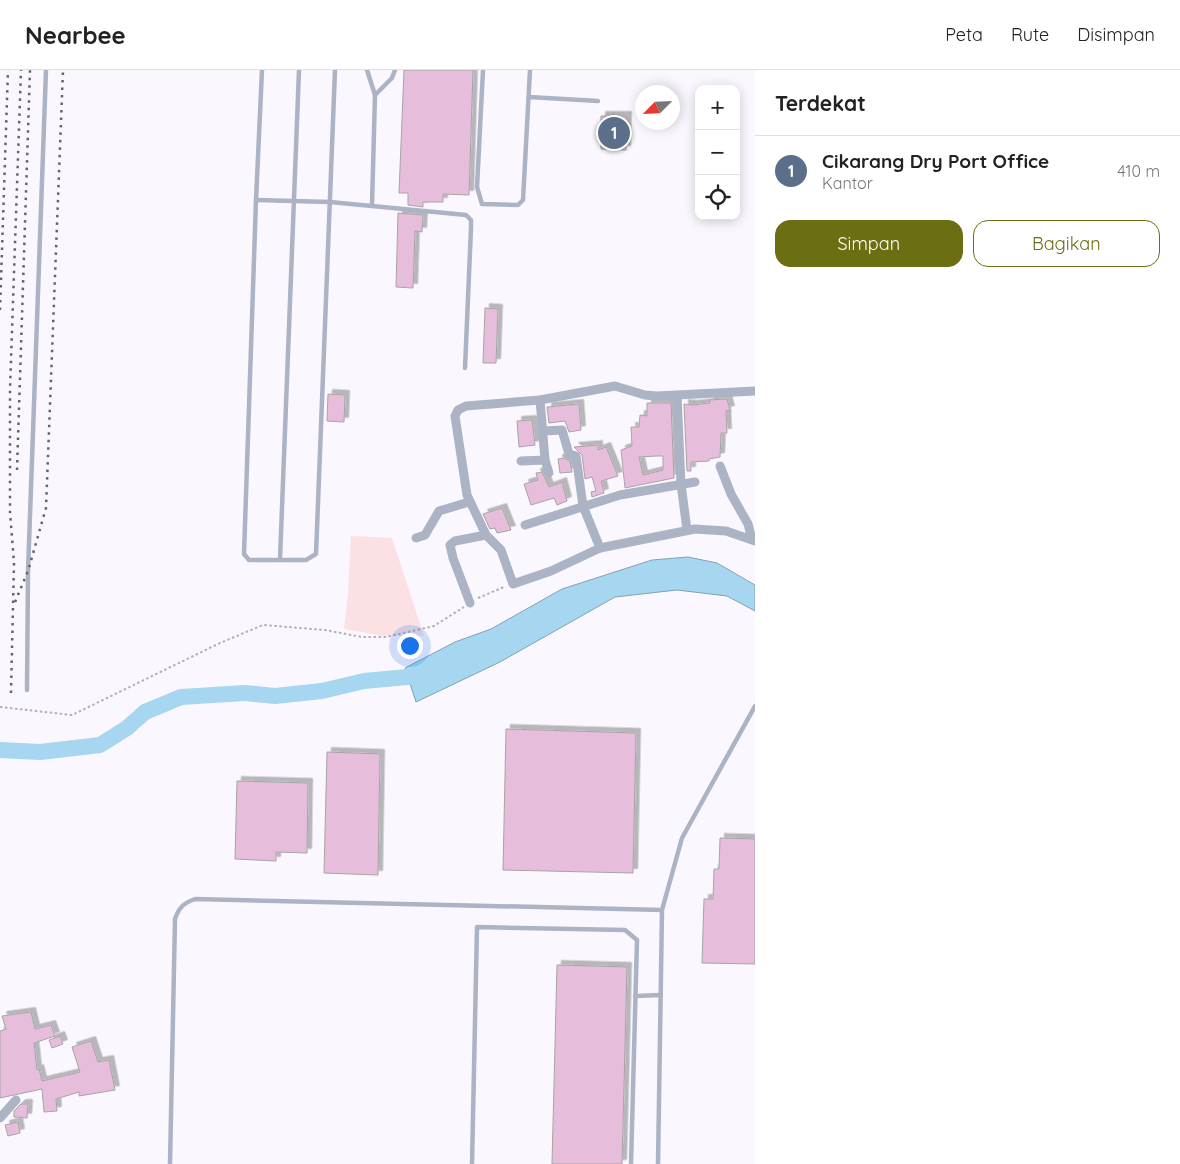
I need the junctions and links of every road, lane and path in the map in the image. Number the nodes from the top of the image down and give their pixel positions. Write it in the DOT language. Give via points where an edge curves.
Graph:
graph roads {
  1 [pos="46,70"];
  2 [pos="262,70"];
  3 [pos="300,70"];
  4 [pos="335,70"];
  5 [pos="367,70"];
  6 [pos="395,70"];
  7 [pos="483,70"];
  8 [pos="530,70"];
  9 [pos="375,95"];
  10 [pos="529,97"];
  11 [pos="598,101"];
  12 [pos="256,200"];
  13 [pos="296,201"];
  14 [pos="330,202"];
  15 [pos="372,205"];
  16 [pos="465,368"];
  17 [pos="755,391"];
  18 [pos="677,396"];
  19 [pos="540,400"];
  20 [pos="543,431"];
  21 [pos="545,460"];
  22 [pos="521,461"];
  23 [pos="720,466"];
  24 [pos="549,473"];
  25 [pos="695,482"];
  26 [pos="681,484"];
  27 [pos="469,502"];
  28 [pos="583,506"];
  29 [pos="525,525"];
  30 [pos="688,530"];
  31 [pos="486,535"];
  32 [pos="416,538"];
  33 [pos="754,540"];
  34 [pos="600,548"];
  35 [pos="280,559"];
  36 [pos="513,584"];
  37 [pos="470,603"];
  38 [pos="27,690"];
  39 [pos="755,706"];
  40 [pos="0,707"];
  41 [pos="662,910"];
  42 [pos="635,996"];
  43 [pos="660,996"];
  44 [pos="16,1100"];
  45 [pos="0,1118"];
  46 [pos="170,1164"];
  47 [pos="472,1164"];
  48 [pos="631,1164"];
  49 [pos="658,1164"];
  1 -- 38 [label="lane" via="28,571"];
  2 -- 12 [label="lane"];
  3 -- 13 [label="lane"];
  4 -- 14 [label="lane"];
  5 -- 9 [label="lane"];
  6 -- 9 [label="lane" via="392,78"];
  7 -- 10 [label="lane" via="477,187 482,204 521,204"];
  8 -- 10 [label="lane"];
  9 -- 15 [label="lane"];
  10 -- 11 [label="lane"];
  12 -- 13 [label="lane"];
  12 -- 35 [label="lane" via="244,554 249,560"];
  13 -- 14 [label="lane"];
  13 -- 35 [label="lane"];
  14 -- 15 [label="lane"];
  14 -- 35 [label="lane" via="316,554 306,560"];
  15 -- 16 [label="lane" via="458,213 471,220"];
  17 -- 18 [label="street"];
  18 -- 19 [label="street" via="645,395 615,386"];
  18 -- 26 [label="street"];
  19 -- 20 [label="street"];
  19 -- 27 [label="street" via="478,405 458,410 456,420"];
  20 -- 21 [label="street"];
  20 -- 28 [label="street" via="559,429 564,432 569,454 576,456"];
  21 -- 22 [label="street"];
  21 -- 24 [label="street"];
  23 -- 33 [label="street"];
  25 -- 26 [label="street"];
  26 -- 28 [label="street" via="642,490"];
  26 -- 30 [label="street"];
  27 -- 31 [label="street"];
  27 -- 32 [label="street" via="439,511 425,535"];
  28 -- 29 [label="street"];
  28 -- 34 [label="street"];
  30 -- 33 [label="street" via="726,531"];
  30 -- 34 [label="street"];
  31 -- 36 [label="street" via="499,546"];
  31 -- 37 [label="street" via="455,541 450,545"];
  34 -- 36 [label="street" via="551,571"];
  36 -- 37 [label="path"];
  37 -- 40 [label="path" via="434,626 396,636 362,637 261,625 72,716"];
  39 -- 41 [label="lane" via="682,838"];
  41 -- 43 [label="lane"];
  41 -- 46 [label="lane" via="195,899 184,903 175,919"];
  42 -- 43 [label="lane"];
  42 -- 47 [label="lane" via="637,940 626,930 477,928"];
  42 -- 48 [label="lane"];
  43 -- 49 [label="lane"];
  44 -- 45 [label="street"];
}
